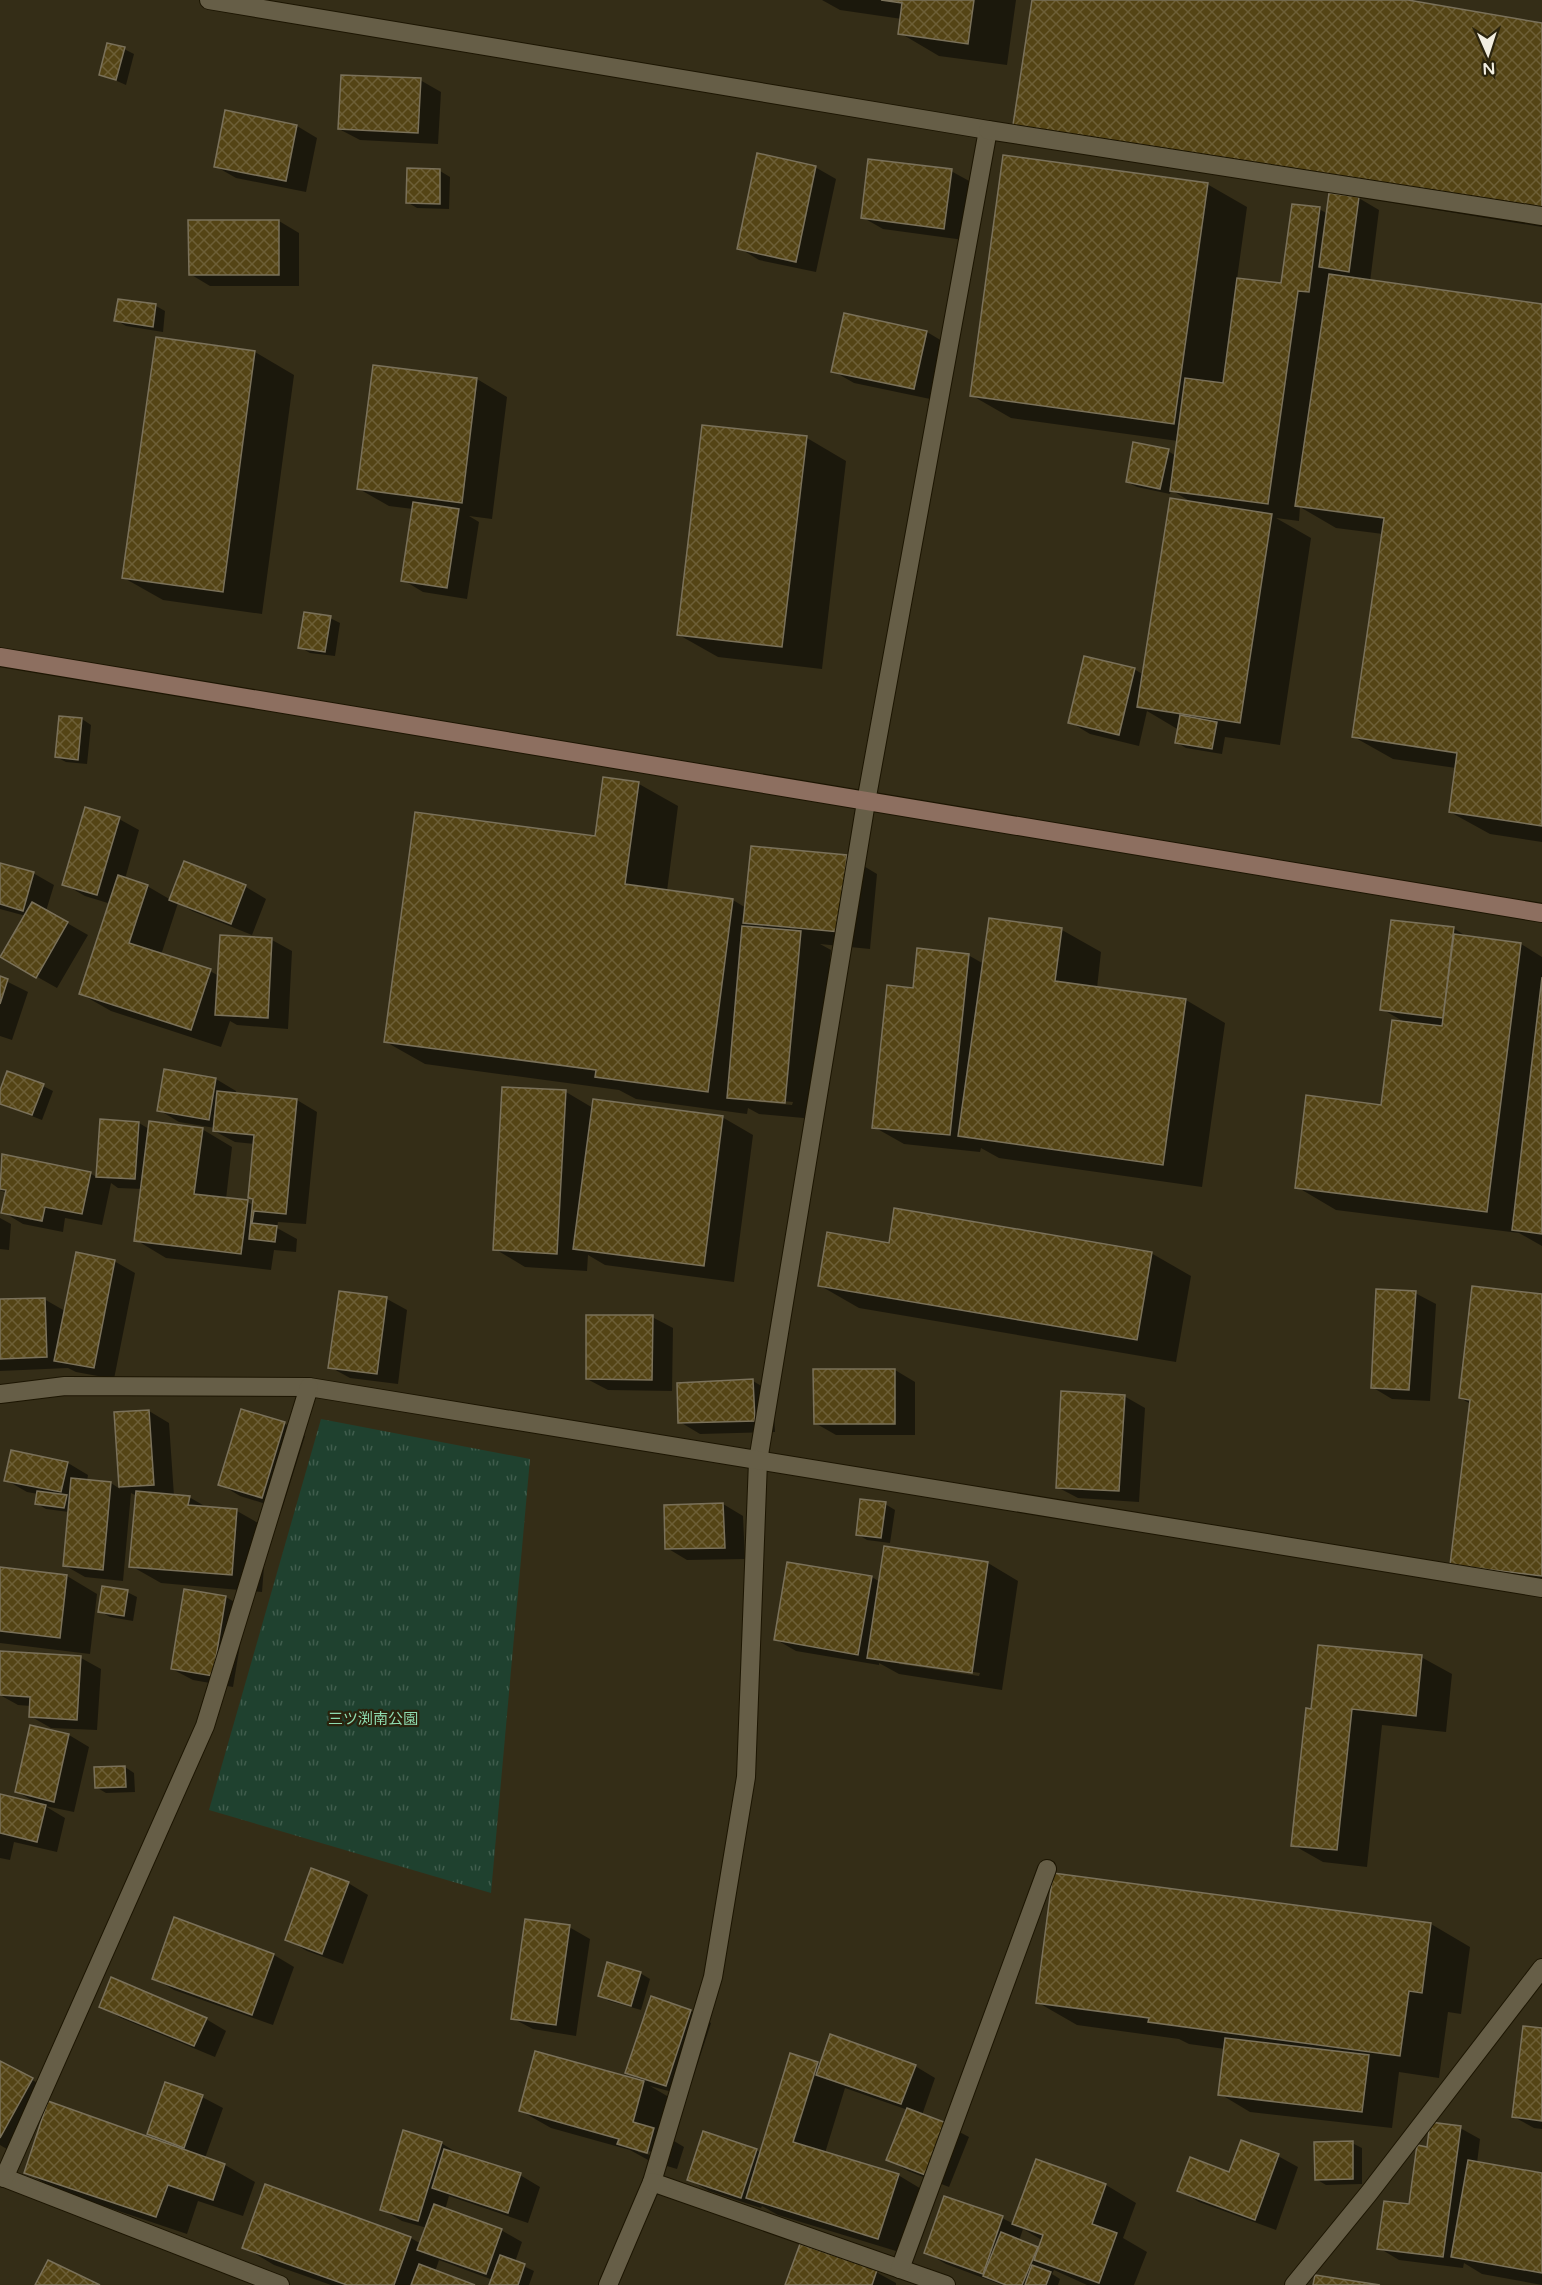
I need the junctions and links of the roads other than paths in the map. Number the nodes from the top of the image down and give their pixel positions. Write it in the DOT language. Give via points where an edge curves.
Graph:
graph roads {
  1 [pos="208,0"];
  2 [pos="988,130"];
  3 [pos="1542,216"];
  4 [pos="0,657"];
  5 [pos="866,802"];
  6 [pos="1542,913"];
  7 [pos="309,1387"];
  8 [pos="0,1394"];
  9 [pos="758,1461"];
  10 [pos="1542,1588"];
  11 [pos="1047,1869"];
  12 [pos="1542,1968"];
  13 [pos="2,2177"];
  14 [pos="652,2182"];
  15 [pos="900,2269"];
  16 [pos="280,2285"];
  17 [pos="608,2285"];
  18 [pos="946,2285"];
  19 [pos="1294,2285"];
  1 -- 2 [label="street"];
  2 -- 3 [label="street"];
  2 -- 5 [label="street"];
  4 -- 5 [label="street"];
  5 -- 6 [label="street"];
  5 -- 9 [label="street"];
  7 -- 8 [label="street" via="65,1386"];
  7 -- 9 [label="street"];
  7 -- 13 [label="street" via="205,1726"];
  9 -- 10 [label="street"];
  9 -- 14 [label="street" via="746,1777 713,1977"];
  11 -- 15 [label="street"];
  12 -- 19 [label="street"];
  13 -- 16 [label="street"];
  14 -- 15 [label="street"];
  14 -- 17 [label="street"];
  15 -- 18 [label="street"];
}
